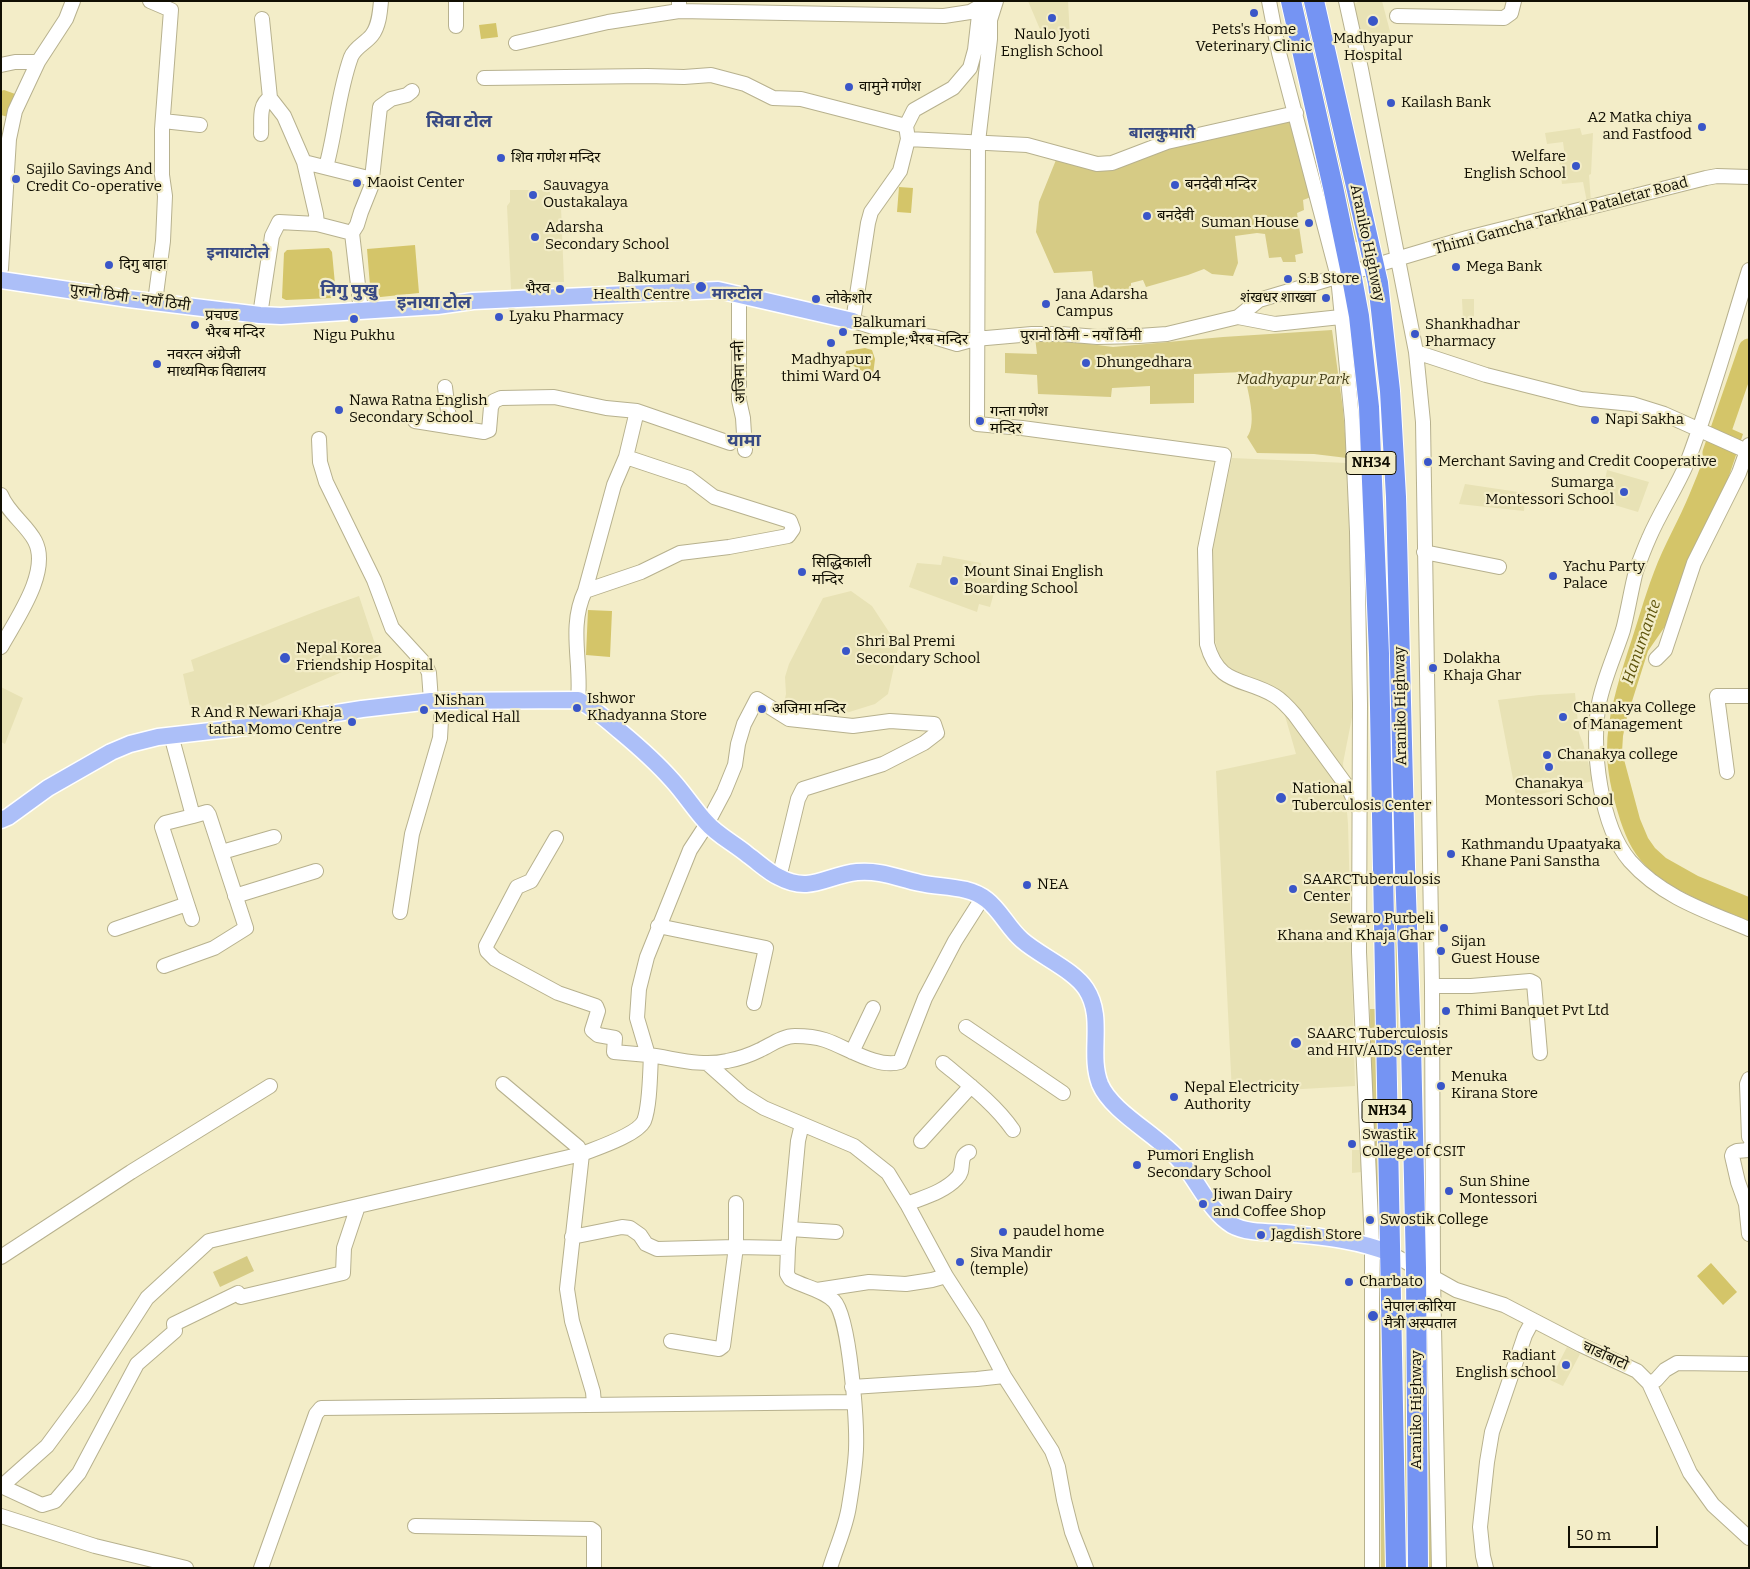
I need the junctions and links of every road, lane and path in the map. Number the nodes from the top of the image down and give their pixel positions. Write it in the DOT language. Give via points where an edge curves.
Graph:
graph roads {
  1 [pos="73,1"];
  2 [pos="150,1"];
  3 [pos="381,1"];
  4 [pos="456,1"];
  5 [pos="996,1"];
  6 [pos="1268,1"];
  7 [pos="1291,1"];
  8 [pos="1314,1"];
  9 [pos="1346,1"];
  10 [pos="1514,1"];
  11 [pos="985,4"];
  12 [pos="679,6"];
  13 [pos="1397,16"];
  14 [pos="262,19"];
  15 [pos="456,26"];
  16 [pos="516,42"];
  17 [pos="38,62"];
  18 [pos="1,65"];
  19 [pos="484,78"];
  20 [pos="412,91"];
  21 [pos="270,98"];
  22 [pos="1296,112"];
  23 [pos="162,121"];
  24 [pos="6,125"];
  25 [pos="200,125"];
  26 [pos="907,133"];
  27 [pos="261,134"];
  28 [pos="978,142"];
  29 [pos="304,162"];
  30 [pos="326,167"];
  31 [pos="1749,177"];
  32 [pos="372,179"];
  33 [pos="317,224"];
  34 [pos="352,233"];
  35 [pos="1398,260"];
  36 [pos="1374,267"];
  37 [pos="1,269"];
  38 [pos="1749,270"];
  39 [pos="1344,275"];
  40 [pos="1,280"];
  41 [pos="739,294"];
  42 [pos="155,302"];
  43 [pos="361,311"];
  44 [pos="260,315"];
  45 [pos="1350,316"];
  46 [pos="1238,317"];
  47 [pos="853,321"];
  48 [pos="978,340"];
  49 [pos="1416,352"];
  50 [pos="444,387"];
  51 [pos="638,411"];
  52 [pos="415,421"];
  53 [pos="450,427"];
  54 [pos="1703,432"];
  55 [pos="320,439"];
  56 [pos="730,443"];
  57 [pos="1746,449"];
  58 [pos="745,450"];
  59 [pos="626,457"];
  60 [pos="1,495"];
  61 [pos="1424,552"];
  62 [pos="1500,567"];
  63 [pos="585,591"];
  64 [pos="1,647"];
  65 [pos="1656,660"];
  66 [pos="1749,696"];
  67 [pos="578,700"];
  68 [pos="437,701"];
  69 [pos="171,734"];
  70 [pos="1727,772"];
  71 [pos="1359,810"];
  72 [pos="193,816"];
  73 [pos="1,820"];
  74 [pos="707,824"];
  75 [pos="274,837"];
  76 [pos="556,838"];
  77 [pos="222,852"];
  78 [pos="316,871"];
  79 [pos="779,878"];
  80 [pos="236,896"];
  81 [pos="983,897"];
  82 [pos="187,904"];
  83 [pos="400,912"];
  84 [pos="192,920"];
  85 [pos="658,926"];
  86 [pos="1749,929"];
  87 [pos="115,930"];
  88 [pos="164,966"];
  89 [pos="1432,986"];
  90 [pos="754,1004"];
  91 [pos="873,1008"];
  92 [pos="966,1027"];
  93 [pos="852,1052"];
  94 [pos="1540,1053"];
  95 [pos="649,1055"];
  96 [pos="707,1063"];
  97 [pos="942,1063"];
  98 [pos="1749,1078"];
  99 [pos="503,1084"];
  100 [pos="270,1086"];
  101 [pos="970,1086"];
  102 [pos="1062,1093"];
  103 [pos="802,1124"];
  104 [pos="1013,1130"];
  105 [pos="1749,1137"];
  106 [pos="922,1141"];
  107 [pos="1749,1148"];
  108 [pos="969,1152"];
  109 [pos="582,1154"];
  110 [pos="736,1203"];
  111 [pos="907,1204"];
  112 [pos="358,1206"];
  113 [pos="790,1229"];
  114 [pos="836,1232"];
  115 [pos="1749,1234"];
  116 [pos="572,1237"];
  117 [pos="736,1247"];
  118 [pos="788,1248"];
  119 [pos="1381,1249"];
  120 [pos="1,1258"];
  121 [pos="1416,1268"];
  122 [pos="946,1276"];
  123 [pos="1433,1278"];
  124 [pos="817,1290"];
  125 [pos="1532,1320"];
  126 [pos="671,1341"];
  127 [pos="1749,1364"];
  128 [pos="1004,1376"];
  129 [pos="1649,1383"];
  130 [pos="852,1387"];
  131 [pos="854,1402"];
  132 [pos="594,1404"];
  133 [pos="2,1486"];
  134 [pos="1,1516"];
  135 [pos="415,1526"];
  136 [pos="1749,1538"];
  137 [pos="1083,1567"];
  138 [pos="186,1568"];
  139 [pos="261,1568"];
  140 [pos="594,1568"];
  141 [pos="830,1568"];
  142 [pos="1372,1568"];
  143 [pos="1396,1568"];
  144 [pos="1418,1568"];
  145 [pos="1439,1568"];
  146 [pos="1486,1568"];
  1 -- 17 [label="street" via="66,19"];
  2 -- 23 [label="street" via="171,10"];
  3 -- 30 [label="street" via="372,35 352,55"];
  4 -- 15 [label="street"];
  5 -- 28 [label="street" via="990,20"];
  6 -- 22 [label="street"];
  7 -- 39 [label="highway, Araniko Highway / NH34" via="1333,187"];
  8 -- 36 [label="highway, Araniko Highway / NH34"];
  9 -- 35 [label="street"];
  10 -- 13 [label="street" via="1511,13 1504,18"];
  11 -- 12 [label="street" via="970,12 944,16"];
  11 -- 26 [label="street" via="970,68 953,88 914,110"];
  12 -- 16 [label="street"];
  14 -- 21 [label="street"];
  17 -- 18 [label="street"];
  17 -- 24 [label="street"];
  19 -- 26 [label="street" via="711,75 745,84 773,98 801,99"];
  20 -- 32 [label="street" via="380,107"];
  21 -- 27 [label="street" via="262,106"];
  21 -- 29 [label="street" via="284,116"];
  22 -- 28 [label="street" via="1167,142 1112,163 1097,164 1027,145"];
  22 -- 39 [label="street"];
  23 -- 25 [label="street"];
  23 -- 42 [label="street" via="162,175 166,196"];
  24 -- 37 [label="street" via="9,139"];
  26 -- 28 [label="street"];
  26 -- 47 [label="street" via="900,171 869,218"];
  28 -- 48 [label="street"];
  29 -- 30 [label="street"];
  29 -- 33 [label="street"];
  30 -- 32 [label="street"];
  31 -- 35 [label="street, Thimi Gamcha Tarkhal Pataletar Road" via="1706,178 1467,238"];
  32 -- 34 [label="street"];
  33 -- 34 [label="street"];
  33 -- 44 [label="street" via="280,222 272,236"];
  34 -- 43 [label="street"];
  35 -- 36 [label="street, Thimi Gamcha Tarkhal Pataletar Road"];
  35 -- 49 [label="street"];
  36 -- 39 [label="street, Thimi Gamcha Tarkhal Pataletar Road"];
  36 -- 121 [label="highway, Araniko Highway / NH34" via="1390,392 1396,497"];
  38 -- 54 [label="street"];
  39 -- 45 [label="highway, Araniko Highway / NH34"];
  39 -- 46 [label="street, पुरानो ठिमी - नयाँ ठिमी" via="1259,300"];
  40 -- 42 [label="main road, पुरानो ठिमी - नयाँ ठिमी"];
  41 -- 43 [label="main road, पुरानो ठिमी - नयाँ ठिमी" via="709,290 473,301"];
  41 -- 47 [label="main road, पुरानो ठिमी - नयाँ ठिमी"];
  41 -- 58 [label="street, अजिमा ननी" via="739,400"];
  42 -- 44 [label="main road, पुरानो ठिमी - नयाँ ठिमी"];
  43 -- 44 [label="main road, पुरानो ठिमी - नयाँ ठिमी"];
  45 -- 46 [label="street, पुरानो ठिमी - नयाँ ठिमी" via="1275,324"];
  45 -- 71 [label="street" via="1357,532"];
  45 -- 119 [label="highway, Araniko Highway / NH34" via="1369,407 1379,654"];
  46 -- 48 [label="street, पुरानो ठिमी - नयाँ ठिमी" via="1167,334 1097,337 1032,334"];
  47 -- 48 [label="street, पुरानो ठिमी - नयाँ ठिमी" via="894,333 957,344"];
  48 -- 71 [label="street" via="977,424 1224,456 1205,549 1207,644 1211,657 1215,665 1231,678 1287,705 1349,789"];
  49 -- 54 [label="street" via="1486,375 1581,400 1632,404"];
  49 -- 61 [label="street" via="1423,422"];
  50 -- 53 [label="street"];
  51 -- 53 [label="street" via="554,397 500,398 491,407 489,430"];
  51 -- 56 [label="street"];
  51 -- 59 [label="street"];
  52 -- 53 [label="street"];
  54 -- 57 [label="street"];
  54 -- 86 [label="street" via="1649,537 1636,571 1623,630 1600,703 1596,743 1598,771 1612,830 1629,860 1653,883 1677,899"];
  55 -- 68 [label="street" via="320,462 326,482 374,580 392,628 425,664"];
  57 -- 65 [label="street" via="1739,473 1694,563 1665,650"];
  59 -- 63 [label="street" via="614,485"];
  59 -- 63 [label="street" via="689,478 714,498 790,521 793,529 788,536 680,553 641,572"];
  60 -- 64 [label="street" via="35,542 39,555 33,588"];
  61 -- 62 [label="street"];
  61 -- 89 [label="street"];
  63 -- 67 [label="street" via="579,603 575,633"];
  66 -- 70 [label="street" via="1717,696"];
  67 -- 68 [label="main road"];
  67 -- 74 [label="main road" via="591,707 649,756"];
  68 -- 69 [label="main road"];
  68 -- 83 [label="street" via="440,738 412,834"];
  69 -- 72 [label="street"];
  69 -- 73 [label="main road" via="111,752 48,788"];
  71 -- 119 [label="street" via="1359,952"];
  72 -- 77 [label="street" via="207,812"];
  72 -- 82 [label="street" via="165,823 162,827"];
  74 -- 79 [label="main road"];
  74 -- 79 [label="street" via="735,765 744,724 757,699 789,720 853,726 890,721 934,724 937,733 924,744 883,764 803,788"];
  74 -- 85 [label="street" via="690,850"];
  75 -- 77 [label="street"];
  76 -- 95 [label="street" via="531,881 517,887 486,946 487,951 495,959 558,993 596,1006 598,1011 592,1030 598,1035 615,1038 614,1052"];
  77 -- 80 [label="street"];
  78 -- 80 [label="street"];
  79 -- 81 [label="main road" via="799,884 815,884 840,875 870,871 968,890"];
  80 -- 88 [label="street" via="246,928 214,948"];
  81 -- 93 [label="street" via="925,998 900,1062 892,1065"];
  81 -- 119 [label="main road" via="995,906 1012,931 1025,943 1080,981 1088,991 1096,1015 1096,1070 1105,1093 1181,1161 1226,1220 1251,1230 1351,1240"];
  82 -- 84 [label="street"];
  82 -- 87 [label="street"];
  85 -- 90 [label="street" via="766,948"];
  85 -- 95 [label="street" via="647,957 636,1018"];
  89 -- 94 [label="street" via="1534,983"];
  89 -- 123 [label="street"];
  91 -- 93 [label="street"];
  92 -- 102 [label="street"];
  93 -- 96 [label="street" via="823,1039 793,1036 727,1062"];
  95 -- 96 [label="street" via="678,1062"];
  95 -- 109 [label="street" via="647,1107 643,1122 634,1132"];
  96 -- 103 [label="street" via="743,1095"];
  97 -- 101 [label="street"];
  98 -- 105 [label="street" via="1746,1084"];
  99 -- 109 [label="street" via="578,1147"];
  100 -- 120 [label="street"];
  101 -- 104 [label="street"];
  101 -- 106 [label="street"];
  103 -- 111 [label="street" via="854,1146 888,1173"];
  103 -- 113 [label="street"];
  107 -- 115 [label="street" via="1737,1150 1732,1156 1746,1204"];
  108 -- 111 [label="street" via="962,1158 962,1171 958,1178 943,1189"];
  109 -- 112 [label="street"];
  109 -- 116 [label="street"];
  110 -- 117 [label="street"];
  111 -- 122 [label="street"];
  112 -- 133 [label="street" via="210,1241 147,1298 84,1396 47,1446"];
  112 -- 133 [label="street" via="344,1248 344,1273 241,1297 238,1293 174,1324 174,1331 137,1364 79,1473 55,1501 42,1505"];
  113 -- 114 [label="street"];
  113 -- 118 [label="street"];
  116 -- 117 [label="street" via="622,1227 630,1228 646,1244 657,1249"];
  116 -- 132 [label="street" via="567,1289 572,1320 594,1392"];
  117 -- 118 [label="street"];
  117 -- 126 [label="street" via="724,1346 719,1349"];
  118 -- 124 [label="street" via="787,1274 790,1279"];
  119 -- 121 [label="street, चार्डोबाटो"];
  119 -- 142 [label="street"];
  119 -- 143 [label="highway, Araniko Highway / NH34"];
  121 -- 123 [label="street, चार्डोबाटो"];
  121 -- 144 [label="highway, Araniko Highway / NH34"];
  122 -- 124 [label="street" via="906,1284 870,1282"];
  122 -- 128 [label="street" via="977,1324"];
  123 -- 125 [label="street, चार्डोबाटो" via="1456,1290 1504,1305"];
  123 -- 145 [label="street"];
  124 -- 130 [label="street" via="834,1300 843,1318"];
  125 -- 129 [label="street, चार्डोबाटो" via="1637,1371"];
  125 -- 146 [label="street" via="1492,1432 1480,1522"];
  127 -- 129 [label="street" via="1677,1363"];
  128 -- 130 [label="street"];
  128 -- 137 [label="street" via="1052,1451"];
  129 -- 136 [label="street, चार्डोबाटो" via="1690,1473 1713,1505"];
  130 -- 131 [label="street"];
  131 -- 132 [label="street"];
  131 -- 141 [label="street" via="856,1450 849,1508"];
  132 -- 139 [label="street" via="321,1408 316,1414"];
  134 -- 138 [label="street" via="95,1546"];
  135 -- 140 [label="street" via="591,1529 594,1531"];
}
